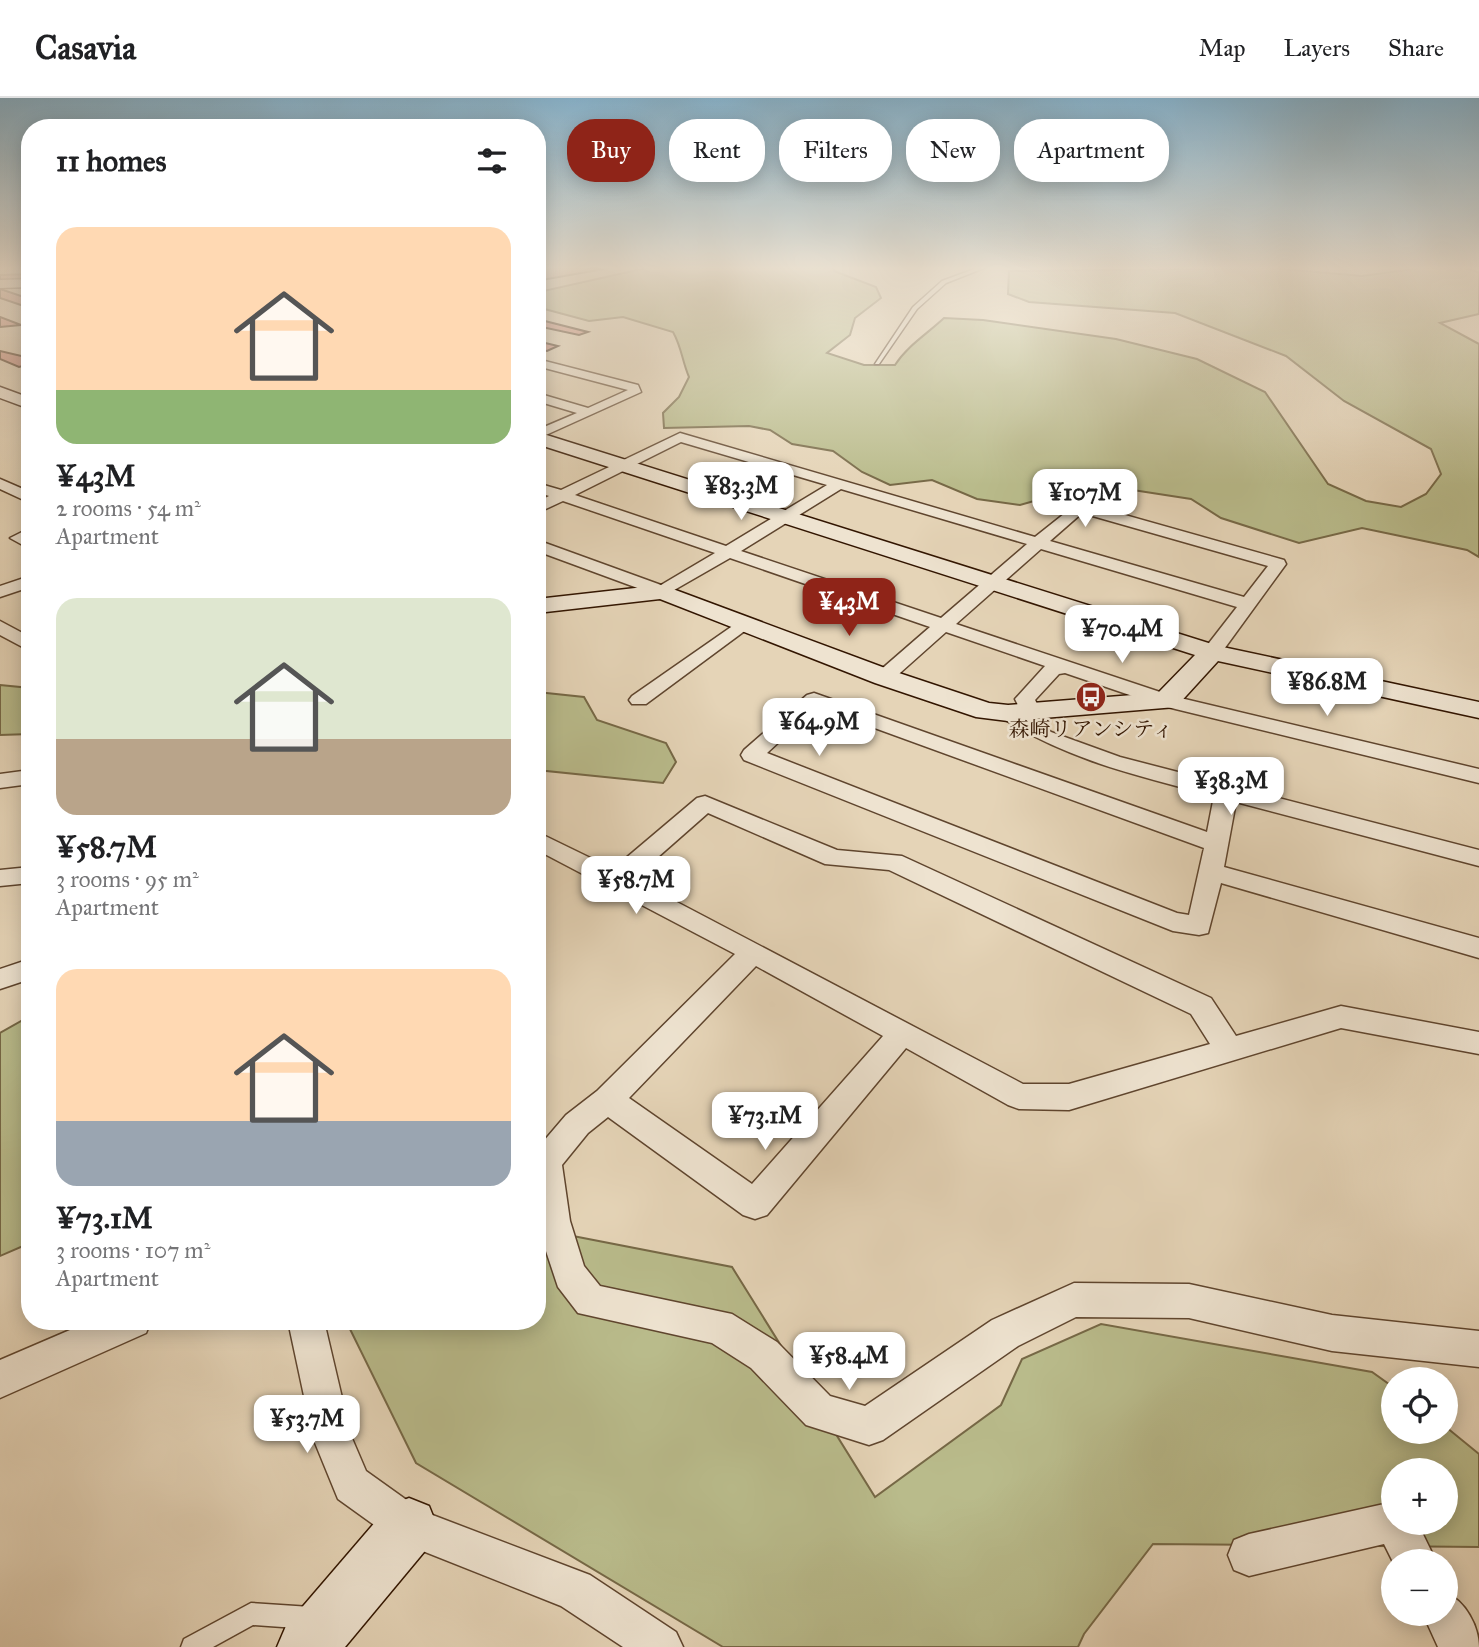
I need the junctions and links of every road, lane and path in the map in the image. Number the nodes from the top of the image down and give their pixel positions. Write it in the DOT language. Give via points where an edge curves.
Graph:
graph roads {
  1 [pos="893,340"];
  2 [pos="877,363"];
  3 [pos="546,364"];
  4 [pos="21,389"];
  5 [pos="0,391"];
  6 [pos="21,400"];
  7 [pos="546,400"];
  8 [pos="589,412"];
  9 [pos="546,433"];
  10 [pos="546,440"];
  11 [pos="623,466"];
  12 [pos="0,483"];
  13 [pos="838,485"];
  14 [pos="546,490"];
  15 [pos="21,493"];
  16 [pos="562,495"];
  17 [pos="546,503"];
  18 [pos="785,517"];
  19 [pos="1038,543"];
  20 [pos="546,548"];
  21 [pos="728,552"];
  22 [pos="992,583"];
  23 [pos="21,584"];
  24 [pos="0,592"];
  25 [pos="662,592"];
  26 [pos="1247,604"];
  27 [pos="546,606"];
  28 [pos="744,623"];
  29 [pos="943,625"];
  30 [pos="0,627"];
  31 [pos="21,640"];
  32 [pos="1212,652"];
  33 [pos="1065,667"];
  34 [pos="884,677"];
  35 [pos="639,699"];
  36 [pos="1166,701"];
  37 [pos="1479,710"];
  38 [pos="1020,713"];
  39 [pos="1479,776"];
  40 [pos="21,778"];
  41 [pos="0,781"];
  42 [pos="1226,793"];
  43 [pos="546,844"];
  44 [pos="1217,844"];
  45 [pos="1479,858"];
  46 [pos="1211,872"];
  47 [pos="21,876"];
  48 [pos="0,878"];
  49 [pos="617,879"];
  50 [pos="1479,948"];
  51 [pos="752,951"];
  52 [pos="21,972"];
  53 [pos="0,979"];
  54 [pos="902,1033"];
  55 [pos="1479,1043"];
  56 [pos="1229,1049"];
  57 [pos="608,1100"];
  58 [pos="112,1330"];
  59 [pos="308,1330"];
  60 [pos="1479,1349"];
  61 [pos="0,1379"];
  62 [pos="1381,1525"];
  63 [pos="409,1526"];
  64 [pos="1249,1555"];
  65 [pos="1451,1626"];
  66 [pos="319,1633"];
  67 [pos="192,1647"];
  68 [pos="662,1647"];
  69 [pos="1462,1647"];
  1 -- 2 [label="lane"];
  3 -- 8 [label="street" via="634,388 635,392"];
  4 -- 5 [label="street"];
  5 -- 6 [label="street"];
  7 -- 8 [label="street"];
  8 -- 9 [label="street"];
  10 -- 11 [label="street"];
  11 -- 13 [label="street" via="680,438"];
  11 -- 16 [label="street"];
  11 -- 18 [label="street"];
  12 -- 15 [label="street"];
  13 -- 18 [label="street"];
  13 -- 19 [label="street"];
  14 -- 16 [label="street"];
  16 -- 17 [label="street"];
  16 -- 21 [label="street"];
  18 -- 21 [label="street"];
  18 -- 22 [label="street"];
  19 -- 22 [label="street"];
  19 -- 26 [label="street"];
  19 -- 26 [label="street" via="1079,507 1278,564"];
  20 -- 25 [label="street"];
  21 -- 25 [label="street"];
  21 -- 29 [label="street"];
  22 -- 29 [label="street"];
  22 -- 32 [label="street"];
  23 -- 24 [label="street"];
  25 -- 27 [label="street"];
  25 -- 28 [label="street"];
  26 -- 32 [label="street"];
  28 -- 34 [label="street"];
  28 -- 35 [label="street"];
  29 -- 33 [label="street"];
  29 -- 34 [label="street"];
  30 -- 31 [label="street"];
  32 -- 36 [label="street"];
  32 -- 37 [label="street"];
  33 -- 36 [label="street"];
  33 -- 38 [label="street" via="1052,670 1025,699"];
  34 -- 38 [label="street" via="986,711"];
  36 -- 38 [label="street"];
  36 -- 39 [label="street"];
  38 -- 42 [label="street" via="1044,736 1112,762"];
  40 -- 41 [label="street"];
  42 -- 44 [label="street"];
  42 -- 45 [label="street"];
  43 -- 49 [label="street"];
  44 -- 46 [label="street"];
  44 -- 46 [label="street" via="814,699 752,755 1173,922 1199,926"];
  46 -- 50 [label="street"];
  47 -- 48 [label="street"];
  49 -- 51 [label="street"];
  49 -- 56 [label="street" via="705,803 834,858 893,862 1201,1006"];
  51 -- 54 [label="street"];
  51 -- 57 [label="street"];
  52 -- 53 [label="street"];
  54 -- 56 [label="street" via="1019,1096 1069,1097"];
  54 -- 57 [label="street" via="755,1204"];
  55 -- 56 [label="street" via="1340,1017"];
  57 -- 60 [label="street" via="578,1124 546,1162 554,1222 570,1275 590,1301 719,1327 764,1355 819,1412 869,1426 1005,1333 1074,1300 1189,1301 1332,1333"];
  58 -- 61 [label="street"];
  59 -- 63 [label="street" via="332,1438 352,1485"];
  62 -- 64 [label="street"];
  63 -- 66 [label="street"];
  63 -- 68 [label="street" via="575,1590"];
  65 -- 69 [label="street"];
  66 -- 67 [label="lane" via="251,1614"];
}
